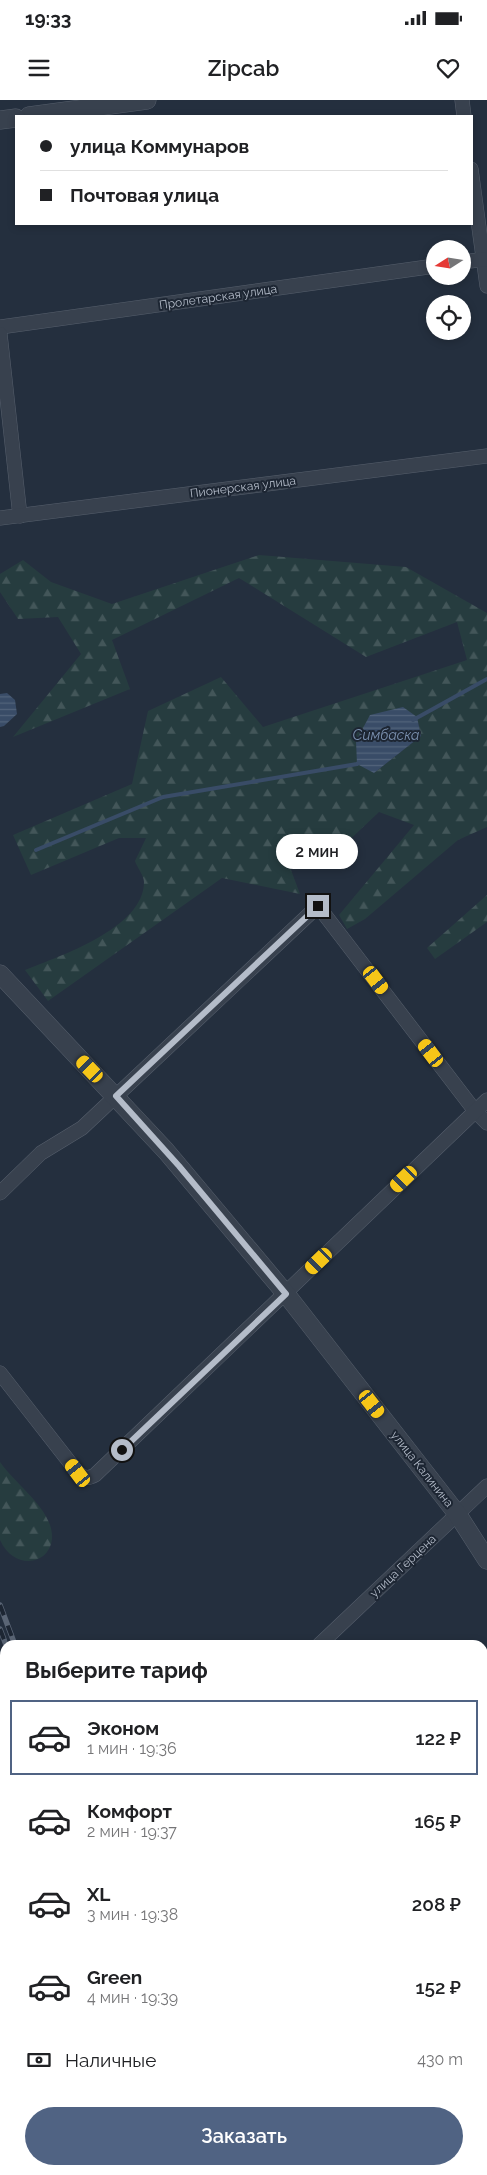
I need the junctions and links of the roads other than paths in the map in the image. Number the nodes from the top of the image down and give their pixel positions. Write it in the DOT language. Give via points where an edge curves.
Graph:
graph roads {
  1 [pos="147,100"];
  2 [pos="462,100"];
  3 [pos="36,115"];
  4 [pos="464,115"];
  5 [pos="15,118"];
  6 [pos="0,120"];
  7 [pos="473,182"];
  8 [pos="485,259"];
  9 [pos="471,261"];
  10 [pos="426,267"];
  11 [pos="487,286"];
  12 [pos="0,327"];
  13 [pos="0,334"];
  14 [pos="487,456"];
  15 [pos="20,516"];
  16 [pos="0,518"];
  17 [pos="0,974"];
  18 [pos="116,1096"];
  19 [pos="487,1100"];
  20 [pos="475,1111"];
  21 [pos="487,1123"];
  22 [pos="0,1193"];
  23 [pos="286,1294"];
  24 [pos="0,1373"];
  25 [pos="487,1486"];
  26 [pos="458,1515"];
  27 [pos="487,1560"];
  28 [pos="324,1640"];
  1 -- 3 [label="street"];
  2 -- 4 [label="street"];
  5 -- 6 [label="street"];
  7 -- 8 [label="street"];
  8 -- 9 [label="street"];
  8 -- 11 [label="street"];
  10 -- 12 [label="street, Пролетарская улица"];
  13 -- 15 [label="street"];
  14 -- 15 [label="street, Пионерская улица"];
  15 -- 16 [label="street, Пионерская улица"];
  17 -- 18 [label="street, улица Калинина"];
  18 -- 20 [label="street" via="318,906"];
  18 -- 22 [label="street" via="82,1128 41,1153"];
  18 -- 23 [label="street, улица Калинина"];
  19 -- 20 [label="street"];
  20 -- 21 [label="street"];
  20 -- 23 [label="street"];
  23 -- 24 [label="street" via="89,1478 78,1473"];
  23 -- 26 [label="street, улица Калинина"];
  25 -- 26 [label="street, улица Герцена"];
  26 -- 27 [label="street, улица Калинина"];
  26 -- 28 [label="street, улица Герцена"];
}
